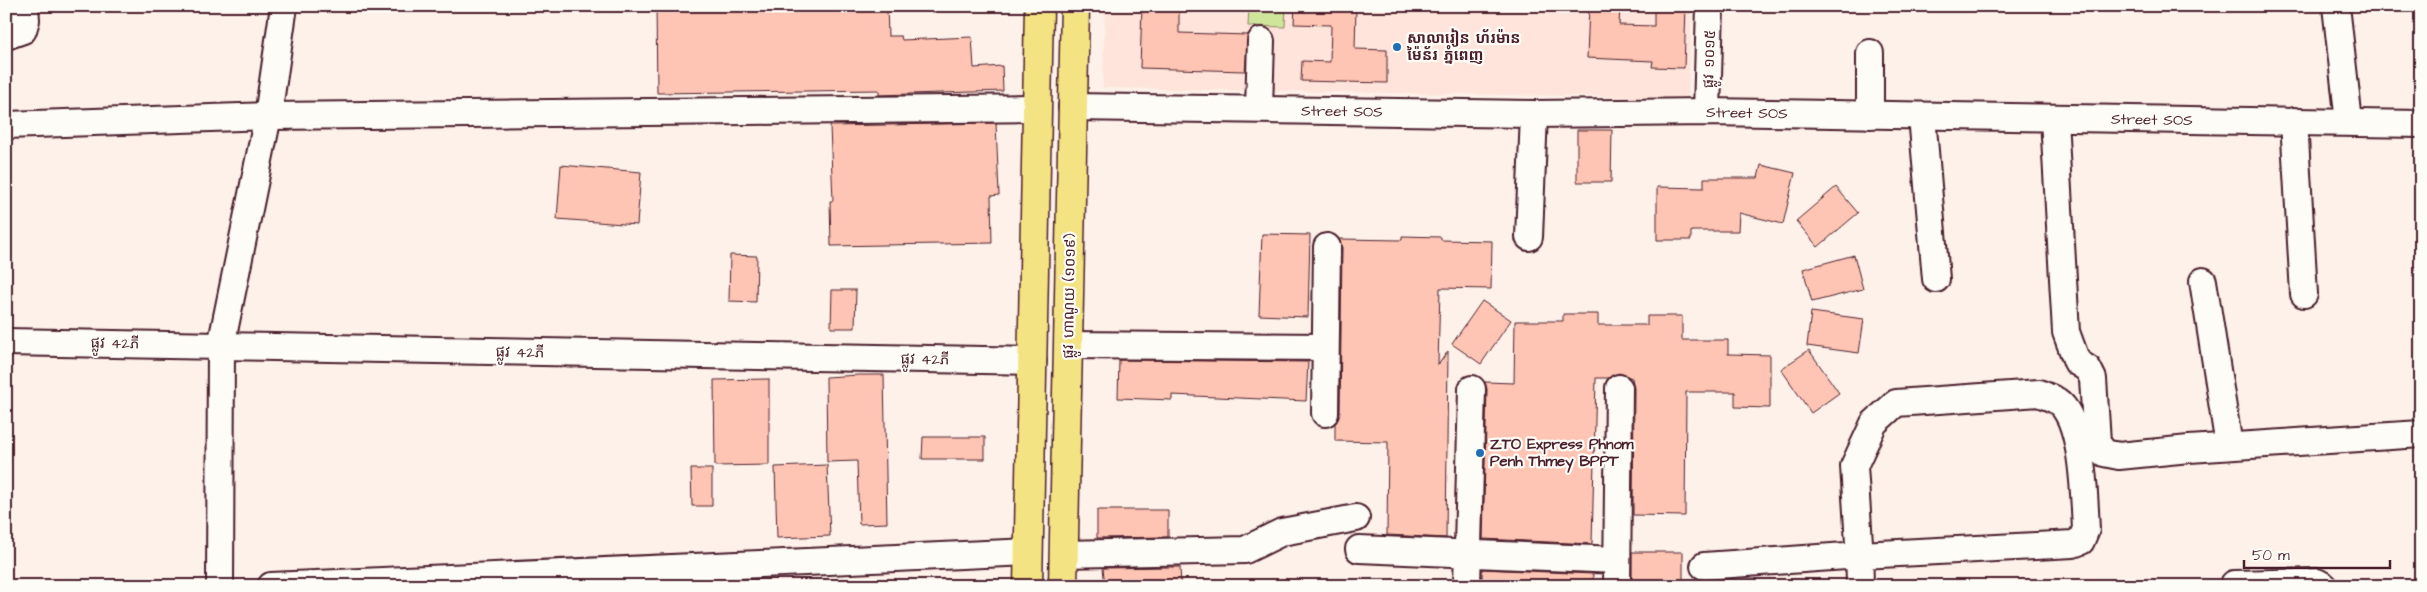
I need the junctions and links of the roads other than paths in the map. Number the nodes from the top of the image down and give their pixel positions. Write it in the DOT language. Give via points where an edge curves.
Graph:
graph roads {
  1 [pos="25,6"];
  2 [pos="284,6"];
  3 [pos="1039,6"];
  4 [pos="1074,6"];
  5 [pos="1710,6"];
  6 [pos="2336,6"];
  7 [pos="6,36"];
  8 [pos="1261,41"];
  9 [pos="1870,54"];
  10 [pos="1072,107"];
  11 [pos="1037,108"];
  12 [pos="1259,109"];
  13 [pos="1707,112"];
  14 [pos="1534,114"];
  15 [pos="1870,115"];
  16 [pos="268,116"];
  17 [pos="1922,116"];
  18 [pos="2054,119"];
  19 [pos="2294,121"];
  20 [pos="2349,122"];
  21 [pos="2421,124"];
  22 [pos="6,125"];
  23 [pos="1530,237"];
  24 [pos="1327,247"];
  25 [pos="1936,279"];
  26 [pos="2203,281"];
  27 [pos="2304,294"];
  28 [pos="6,342"];
  29 [pos="1068,345"];
  30 [pos="221,346"];
  31 [pos="1325,347"];
  32 [pos="1033,361"];
  33 [pos="1619,388"];
  34 [pos="1472,389"];
  35 [pos="1325,413"];
  36 [pos="2421,434"];
  37 [pos="2229,446"];
  38 [pos="1356,518"];
  39 [pos="1359,549"];
  40 [pos="1029,552"];
  41 [pos="1064,554"];
  42 [pos="1467,555"];
  43 [pos="1860,555"];
  44 [pos="1617,560"];
  45 [pos="1704,566"];
  46 [pos="2234,584"];
  47 [pos="220,586"];
  48 [pos="271,586"];
  49 [pos="1028,586"];
  50 [pos="1063,586"];
  51 [pos="1467,586"];
  52 [pos="1617,586"];
  53 [pos="1860,586"];
  54 [pos="2324,586"];
  1 -- 7 [label="street" via="23,30"];
  2 -- 16 [label="street"];
  3 -- 11 [label="main road"];
  4 -- 10 [label="main road, ផ្លូវ ហាណូយ (១០១៩)"];
  5 -- 13 [label="street, ផ្លូវ ១០១៥"];
  6 -- 20 [label="street"];
  8 -- 12 [label="street"];
  9 -- 15 [label="street"];
  10 -- 12 [label="street, Street SOS"];
  10 -- 29 [label="main road, ផ្លូវ ហាណូយ (១០១៩)"];
  11 -- 16 [label="street"];
  11 -- 32 [label="main road"];
  12 -- 14 [label="street, Street SOS"];
  13 -- 14 [label="street, Street SOS"];
  13 -- 15 [label="street, Street SOS"];
  14 -- 23 [label="street"];
  15 -- 17 [label="street, Street SOS"];
  16 -- 22 [label="street"];
  16 -- 30 [label="street"];
  17 -- 18 [label="street, Street SOS"];
  17 -- 25 [label="street"];
  18 -- 19 [label="street, Street SOS"];
  18 -- 37 [label="street" via="2066,332 2078,362 2093,379 2097,442 2104,453 2120,456"];
  19 -- 20 [label="street, Street SOS"];
  19 -- 27 [label="street"];
  20 -- 21 [label="street, Street SOS"];
  24 -- 31 [label="street"];
  26 -- 37 [label="street"];
  28 -- 30 [label="street, ផ្លូវ 42ភី"];
  29 -- 31 [label="street"];
  29 -- 41 [label="main road, ផ្លូវ ហាណូយ (១០១៩)"];
  30 -- 32 [label="street, ផ្លូវ 42ភី"];
  30 -- 47 [label="street"];
  31 -- 35 [label="street"];
  32 -- 40 [label="main road"];
  33 -- 44 [label="street"];
  34 -- 42 [label="street"];
  36 -- 37 [label="street"];
  38 -- 41 [label="street" via="1282,532 1245,550"];
  39 -- 42 [label="street"];
  40 -- 48 [label="street"];
  40 -- 49 [label="main road"];
  41 -- 50 [label="main road, ផ្លូវ ហាណូយ (១០១៩)"];
  42 -- 44 [label="street"];
  42 -- 51 [label="street"];
  43 -- 43 [label="street" via="1854,466 1874,423 1896,403 2039,393 2058,402 2072,422 2078,443 2086,529 2081,541"];
  43 -- 45 [label="street"];
  43 -- 53 [label="street"];
  44 -- 52 [label="street"];
  46 -- 54 [label="street" via="2317,582"];
}
